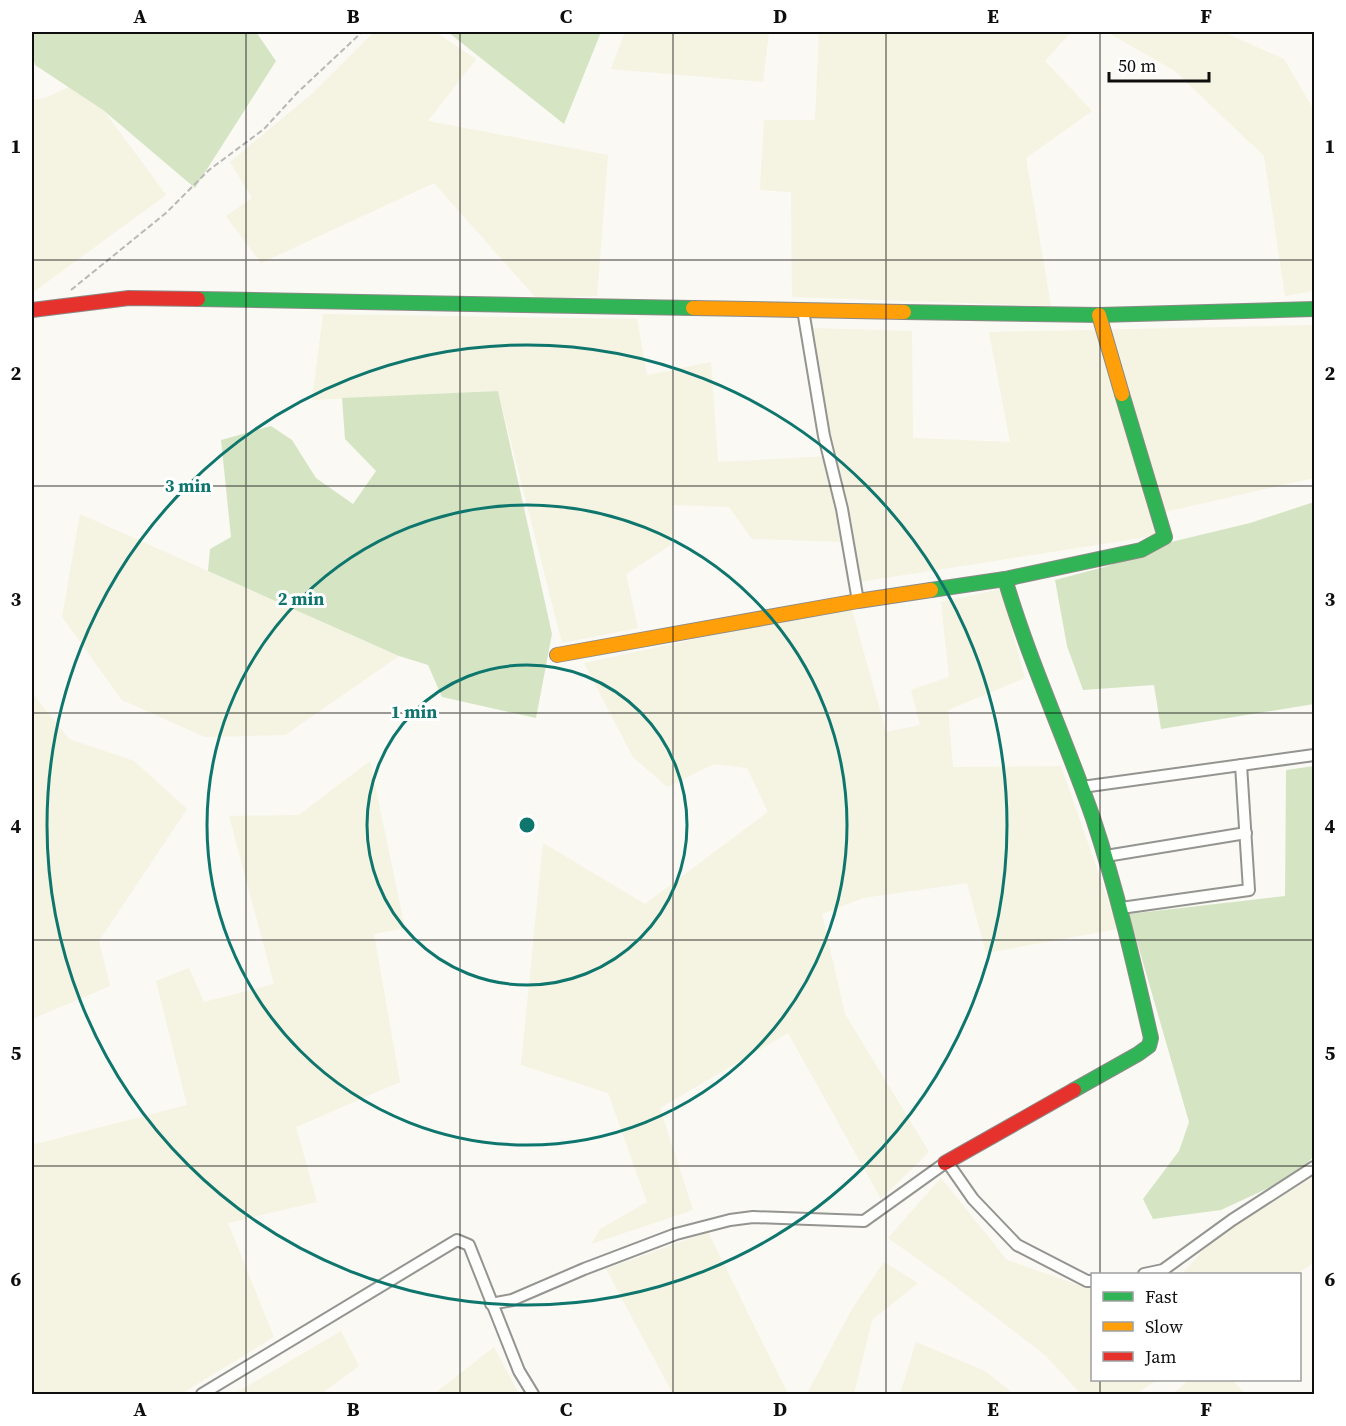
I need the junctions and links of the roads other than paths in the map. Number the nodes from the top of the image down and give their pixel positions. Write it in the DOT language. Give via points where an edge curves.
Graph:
graph roads {
  1 [pos="1314,309"];
  2 [pos="32,310"];
  3 [pos="803,310"];
  4 [pos="1099,315"];
  5 [pos="1005,579"];
  6 [pos="858,601"];
  7 [pos="557,655"];
  8 [pos="1314,754"];
  9 [pos="1242,765"];
  10 [pos="1082,787"];
  11 [pos="1246,833"];
  12 [pos="1106,856"];
  13 [pos="1121,908"];
  14 [pos="945,1163"];
  15 [pos="1314,1167"];
  16 [pos="1151,1273"];
  17 [pos="1091,1281"];
  18 [pos="491,1304"];
  19 [pos="202,1395"];
  20 [pos="533,1395"];
  1 -- 4 [label="street"];
  2 -- 3 [label="street" via="129,298"];
  3 -- 4 [label="street"];
  3 -- 6 [label="street"];
  4 -- 5 [label="street" via="1165,537 1141,550"];
  5 -- 6 [label="street"];
  5 -- 10 [label="street" via="1018,625"];
  6 -- 7 [label="street"];
  8 -- 9 [label="street"];
  9 -- 10 [label="street"];
  9 -- 11 [label="street"];
  10 -- 12 [label="street"];
  11 -- 12 [label="street"];
  11 -- 13 [label="street" via="1249,890"];
  12 -- 13 [label="street"];
  13 -- 14 [label="street" via="1151,1038 1149,1046"];
  14 -- 17 [label="street" via="1017,1245"];
  14 -- 18 [label="street" via="864,1221 753,1217 730,1220 676,1234 512,1300"];
  15 -- 16 [label="street" via="1163,1270"];
  18 -- 19 [label="street" via="469,1245 457,1240"];
  18 -- 20 [label="street"];
}
